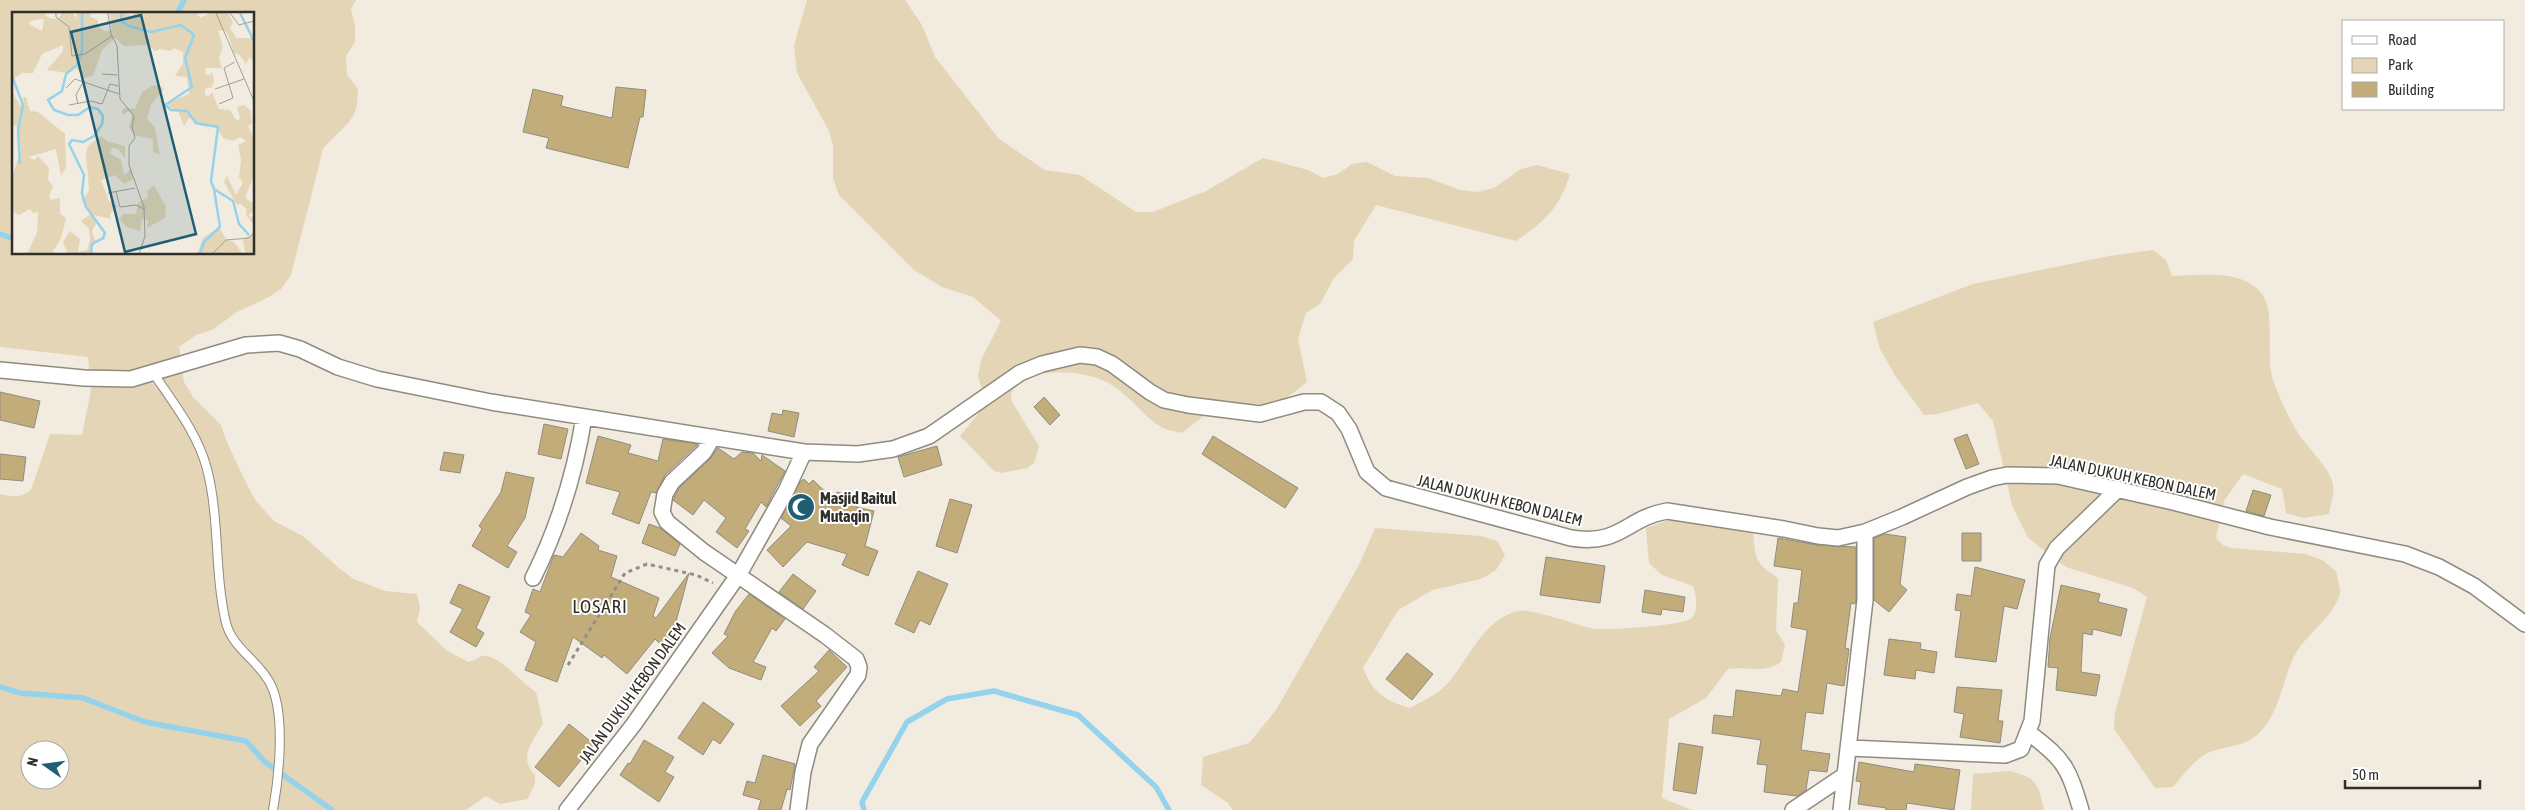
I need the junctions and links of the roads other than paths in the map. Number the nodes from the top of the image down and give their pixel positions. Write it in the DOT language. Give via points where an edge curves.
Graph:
graph roads {
  1 [pos="0,370"];
  2 [pos="154,374"];
  3 [pos="584,417"];
  4 [pos="713,437"];
  5 [pos="804,452"];
  6 [pos="2118,489"];
  7 [pos="1865,532"];
  8 [pos="739,574"];
  9 [pos="533,578"];
  10 [pos="2525,624"];
  11 [pos="2029,733"];
  12 [pos="1850,748"];
  13 [pos="1845,775"];
  14 [pos="569,809"];
  15 [pos="273,810"];
  16 [pos="798,810"];
  17 [pos="1793,810"];
  18 [pos="1841,810"];
  19 [pos="2081,810"];
  1 -- 2 [label="street, JALAN DUKUH KEBON DALEM" via="115,379"];
  2 -- 3 [label="street, JALAN DUKUH KEBON DALEM" via="267,342 289,345 338,367 377,379"];
  2 -- 15 [label="lane" via="194,436 207,468 218,580 227,625 238,647 270,683 279,714 278,783"];
  3 -- 4 [label="street, JALAN DUKUH KEBON DALEM"];
  3 -- 9 [label="street" via="580,445 554,532"];
  4 -- 5 [label="street, JALAN DUKUH KEBON DALEM"];
  4 -- 8 [label="street" via="704,452 672,482 665,494 662,512 667,522 679,532"];
  5 -- 7 [label="street, JALAN DUKUH KEBON DALEM" via="872,453 893,450 944,426 1020,373 1080,355 1097,357 1112,364 1150,392 1181,404 1260,414 1304,402 1321,402 1338,413 1349,429 1367,472 1386,488 1571,538 1603,539 1656,513 1667,511 1828,538"];
  5 -- 8 [label="street, JALAN DUKUH KEBON DALEM"];
  6 -- 7 [label="street, JALAN DUKUH KEBON DALEM" via="2040,474 2000,476 1979,482"];
  6 -- 10 [label="street, JALAN DUKUH KEBON DALEM" via="2270,528 2405,554 2439,567 2474,586"];
  6 -- 11 [label="street" via="2056,548 2047,565"];
  7 -- 12 [label="street" via="1865,600"];
  8 -- 14 [label="street, JALAN DUKUH KEBON DALEM" via="634,724"];
  8 -- 16 [label="street" via="825,634 858,663 858,675 810,744 802,772"];
  11 -- 12 [label="street" via="2021,749 2005,755"];
  11 -- 19 [label="street" via="2060,758 2070,776"];
  12 -- 13 [label="street"];
  13 -- 17 [label="street"];
  13 -- 18 [label="street"];
}
